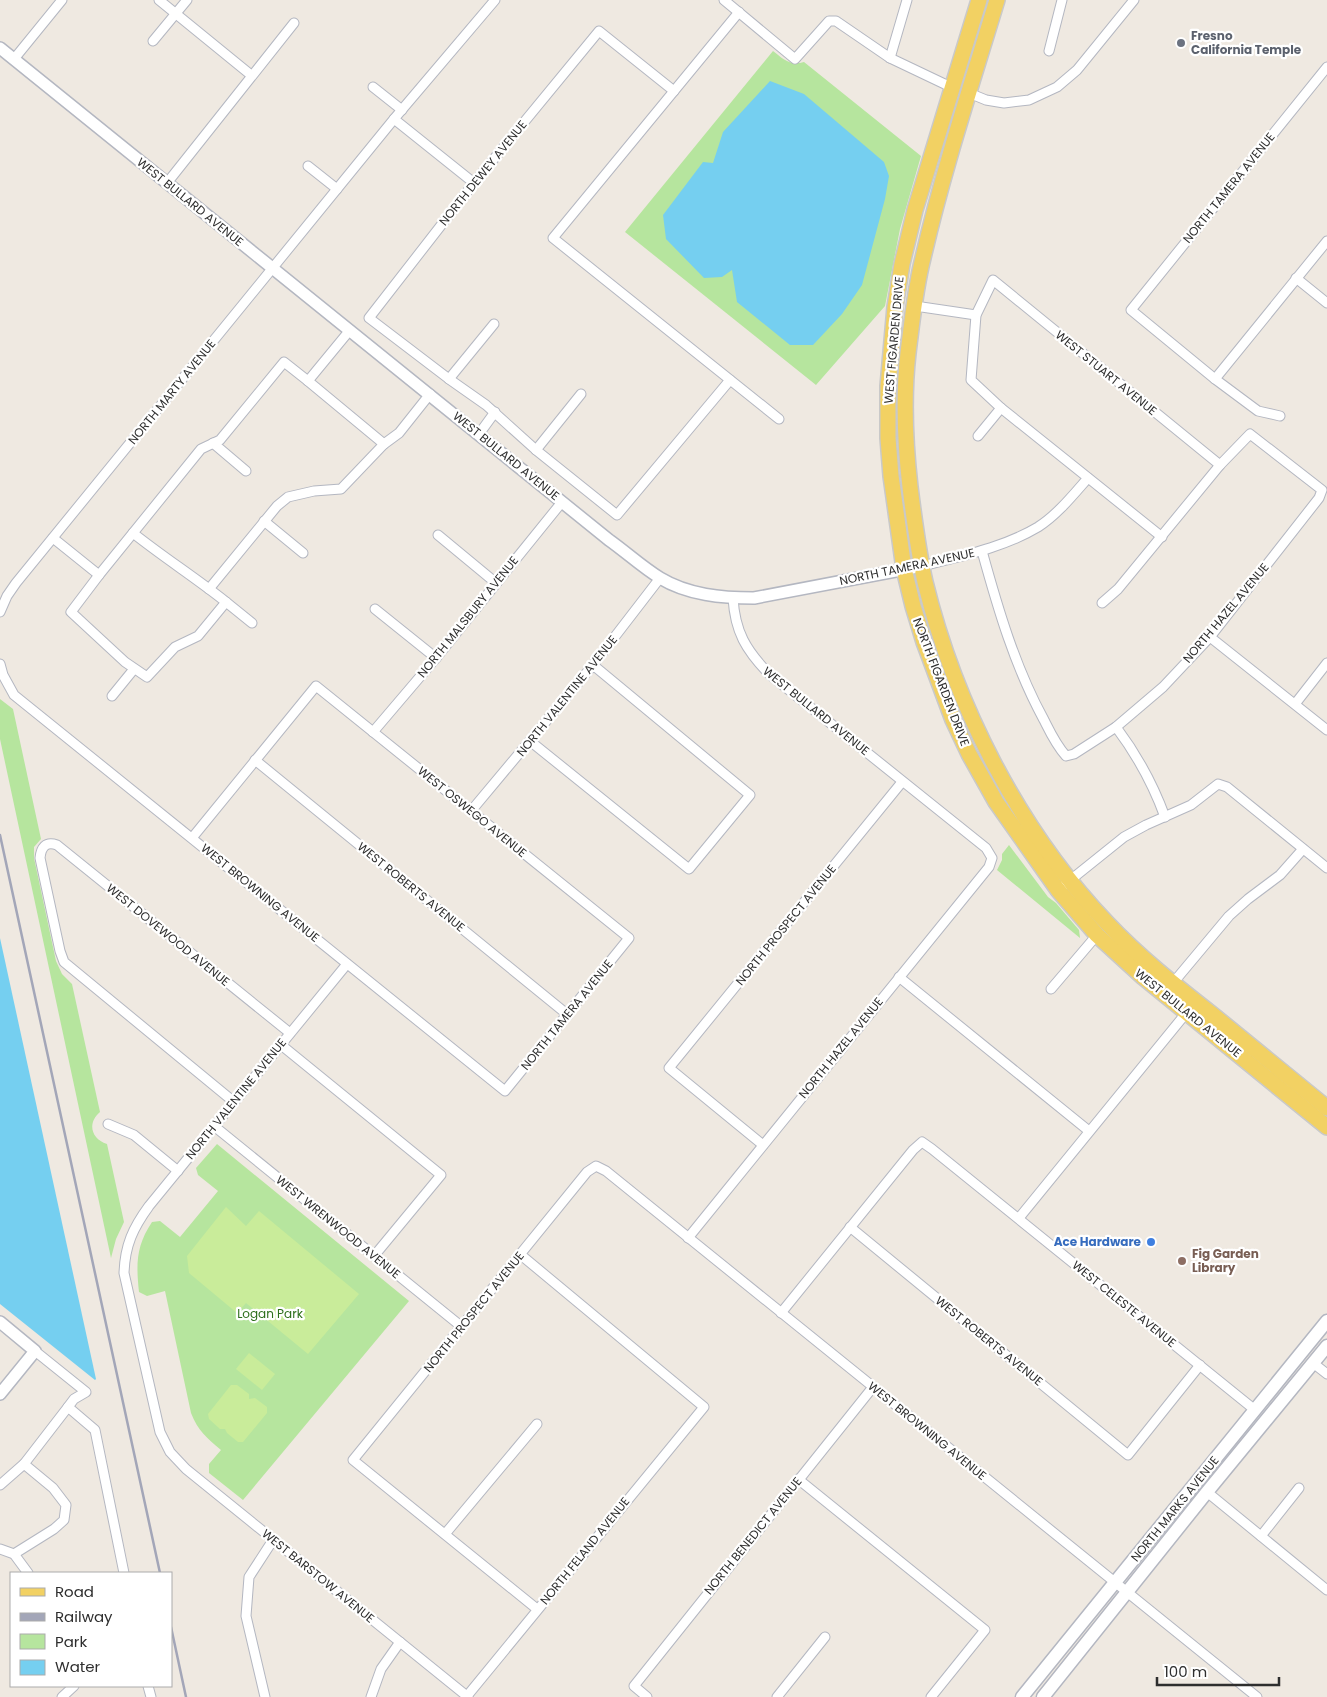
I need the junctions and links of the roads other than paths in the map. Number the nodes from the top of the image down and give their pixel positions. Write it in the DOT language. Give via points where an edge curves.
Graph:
graph roads {
  1 [pos="62,0"];
  2 [pos="159,0"];
  3 [pos="187,0"];
  4 [pos="495,0"];
  5 [pos="724,0"];
  6 [pos="907,0"];
  7 [pos="979,0"];
  8 [pos="997,0"];
  9 [pos="1062,0"];
  10 [pos="1134,0"];
  11 [pos="739,12"];
  12 [pos="176,14"];
  13 [pos="294,23"];
  14 [pos="153,42"];
  15 [pos="0,48"];
  16 [pos="1049,51"];
  17 [pos="890,58"];
  18 [pos="961,58"];
  19 [pos="14,59"];
  20 [pos="1327,67"];
  21 [pos="251,75"];
  22 [pos="373,87"];
  23 [pos="953,88"];
  24 [pos="674,91"];
  25 [pos="969,93"];
  26 [pos="402,110"];
  27 [pos="394,120"];
  28 [pos="958,126"];
  29 [pos="308,166"];
  30 [pos="166,183"];
  31 [pos="474,183"];
  32 [pos="337,189"];
  33 [pos="1327,241"];
  34 [pos="272,268"];
  35 [pos="1296,278"];
  36 [pos="1327,303"];
  37 [pos="915,306"];
  38 [pos="976,315"];
  39 [pos="369,318"];
  40 [pos="494,324"];
  41 [pos="350,330"];
  42 [pos="1215,378"];
  43 [pos="449,379"];
  44 [pos="730,380"];
  45 [pos="308,381"];
  46 [pos="430,394"];
  47 [pos="582,394"];
  48 [pos="1001,408"];
  49 [pos="495,412"];
  50 [pos="1280,416"];
  51 [pos="779,419"];
  52 [pos="479,434"];
  53 [pos="978,436"];
  54 [pos="213,443"];
  55 [pos="384,444"];
  56 [pos="536,450"];
  57 [pos="1220,465"];
  58 [pos="246,471"];
  59 [pos="1088,478"];
  60 [pos="562,502"];
  61 [pos="264,521"];
  62 [pos="133,533"];
  63 [pos="438,535"];
  64 [pos="1162,537"];
  65 [pos="52,538"];
  66 [pos="982,551"];
  67 [pos="303,553"];
  68 [pos="922,566"];
  69 [pos="904,569"];
  70 [pos="99,576"];
  71 [pos="660,578"];
  72 [pos="496,584"];
  73 [pos="209,588"];
  74 [pos="4,592"];
  75 [pos="733,598"];
  76 [pos="226,602"];
  77 [pos="1102,603"];
  78 [pos="376,609"];
  79 [pos="0,612"];
  80 [pos="252,623"];
  81 [pos="1210,637"];
  82 [pos="436,658"];
  83 [pos="1327,663"];
  84 [pos="0,664"];
  85 [pos="593,665"];
  86 [pos="134,669"];
  87 [pos="112,696"];
  88 [pos="1295,704"];
  89 [pos="1116,727"];
  90 [pos="1327,730"];
  91 [pos="373,732"];
  92 [pos="530,742"];
  93 [pos="255,760"];
  94 [pos="902,782"];
  95 [pos="471,811"];
  96 [pos="1165,817"];
  97 [pos="192,838"];
  98 [pos="1303,849"];
  99 [pos="992,858"];
  100 [pos="1327,868"];
  101 [pos="1070,880"];
  102 [pos="1058,890"];
  103 [pos="1097,935"];
  104 [pos="629,938"];
  105 [pos="1132,948"];
  106 [pos="347,964"];
  107 [pos="899,977"];
  108 [pos="1173,984"];
  109 [pos="1051,989"];
  110 [pos="1187,1012"];
  111 [pos="568,1015"];
  112 [pos="290,1033"];
  113 [pos="280,1044"];
  114 [pos="505,1091"];
  115 [pos="1297,1099"];
  116 [pos="234,1102"];
  117 [pos="1323,1105"];
  118 [pos="108,1124"];
  119 [pos="214,1126"];
  120 [pos="1327,1127"];
  121 [pos="1089,1131"];
  122 [pos="763,1145"];
  123 [pos="596,1166"];
  124 [pos="178,1171"];
  125 [pos="1019,1218"];
  126 [pos="850,1226"];
  127 [pos="688,1238"];
  128 [pos="521,1254"];
  129 [pos="374,1256"];
  130 [pos="780,1314"];
  131 [pos="1327,1321"];
  132 [pos="0,1322"];
  133 [pos="462,1327"];
  134 [pos="1317,1334"];
  135 [pos="1327,1346"];
  136 [pos="35,1351"];
  137 [pos="1313,1363"];
  138 [pos="1200,1365"];
  139 [pos="1304,1374"];
  140 [pos="1327,1374"];
  141 [pos="873,1387"];
  142 [pos="0,1394"];
  143 [pos="68,1407"];
  144 [pos="1255,1410"];
  145 [pos="537,1424"];
  146 [pos="170,1452"];
  147 [pos="1231,1462"];
  148 [pos="24,1464"];
  149 [pos="798,1480"];
  150 [pos="0,1485"];
  151 [pos="1299,1488"];
  152 [pos="1207,1492"];
  153 [pos="445,1534"];
  154 [pos="1261,1536"];
  155 [pos="273,1540"];
  156 [pos="0,1549"];
  157 [pos="14,1554"];
  158 [pos="27,1572"];
  159 [pos="124,1572"];
  160 [pos="1115,1583"];
  161 [pos="1327,1590"];
  162 [pos="1126,1592"];
  163 [pos="538,1609"];
  164 [pos="825,1637"];
  165 [pos="400,1642"];
  166 [pos="73,1687"];
  167 [pos="468,1696"];
  168 [pos="1047,1696"];
  169 [pos="62,1697"];
  170 [pos="265,1697"];
  171 [pos="371,1697"];
  172 [pos="647,1697"];
  173 [pos="776,1697"];
  174 [pos="931,1697"];
  175 [pos="1022,1697"];
  176 [pos="1257,1697"];
  1 -- 19 [label="street"];
  2 -- 12 [label="street"];
  3 -- 12 [label="street"];
  4 -- 26 [label="street, NORTH MARTY AVENUE"];
  5 -- 11 [label="street"];
  6 -- 17 [label="street"];
  7 -- 18 [label="main road, WEST FIGARDEN DRIVE"];
  8 -- 25 [label="main road, WEST FIGARDEN DRIVE"];
  9 -- 16 [label="street"];
  10 -- 25 [label="street" via="1077,70 1057,87 1029,100 1004,103"];
  11 -- 17 [label="street" via="795,59 829,21 836,21"];
  11 -- 24 [label="street"];
  12 -- 14 [label="street"];
  12 -- 21 [label="street"];
  13 -- 21 [label="street"];
  15 -- 19 [label="street, WEST BULLARD AVENUE"];
  17 -- 23 [label="street"];
  18 -- 23 [label="main road, WEST FIGARDEN DRIVE"];
  18 -- 25 [label="main road" via="967,65 965,79"];
  19 -- 30 [label="street, WEST BULLARD AVENUE"];
  20 -- 42 [label="street, NORTH TAMERA AVENUE" via="1131,310"];
  21 -- 30 [label="street"];
  22 -- 26 [label="street"];
  23 -- 28 [label="main road" via="958,97"];
  23 -- 69 [label="main road, WEST FIGARDEN DRIVE" via="915,210 895,307 888,386 888,438"];
  24 -- 31 [label="street, NORTH DEWEY AVENUE" via="600,31"];
  24 -- 44 [label="street" via="553,238"];
  25 -- 28 [label="main road, WEST FIGARDEN DRIVE"];
  26 -- 27 [label="street, NORTH MARTY AVENUE"];
  27 -- 31 [label="street"];
  27 -- 32 [label="street, NORTH MARTY AVENUE"];
  28 -- 37 [label="main road, WEST FIGARDEN DRIVE" via="922,261"];
  29 -- 32 [label="street"];
  30 -- 34 [label="street, WEST BULLARD AVENUE"];
  31 -- 39 [label="street, NORTH DEWEY AVENUE"];
  32 -- 34 [label="street, NORTH MARTY AVENUE"];
  33 -- 35 [label="street"];
  34 -- 41 [label="street, WEST BULLARD AVENUE"];
  34 -- 65 [label="street, NORTH MARTY AVENUE"];
  35 -- 36 [label="street"];
  35 -- 42 [label="street"];
  37 -- 38 [label="street"];
  37 -- 68 [label="main road, WEST FIGARDEN DRIVE" via="905,401 906,452"];
  38 -- 48 [label="street" via="971,380"];
  38 -- 57 [label="street, WEST STUART AVENUE" via="993,280"];
  39 -- 43 [label="street, WEST BULLARD AVENUE"];
  40 -- 43 [label="street"];
  41 -- 45 [label="street"];
  41 -- 46 [label="street, WEST BULLARD AVENUE"];
  42 -- 50 [label="street" via="1258,411"];
  43 -- 49 [label="street, WEST BULLARD AVENUE"];
  44 -- 51 [label="street"];
  44 -- 56 [label="street, WEST BULLARD AVENUE" via="617,515"];
  45 -- 54 [label="street" via="284,362 220,440"];
  45 -- 55 [label="street"];
  46 -- 52 [label="street, WEST BULLARD AVENUE"];
  46 -- 55 [label="street" via="400,433"];
  47 -- 56 [label="street"];
  48 -- 53 [label="street"];
  48 -- 59 [label="street"];
  49 -- 52 [label="street"];
  49 -- 56 [label="street, WEST BULLARD AVENUE"];
  52 -- 60 [label="street, WEST BULLARD AVENUE"];
  54 -- 58 [label="street"];
  54 -- 62 [label="street" via="201,449"];
  55 -- 61 [label="street" via="341,489 288,497"];
  57 -- 64 [label="street"];
  57 -- 81 [label="street, NORTH HAZEL AVENUE" via="1250,434 1322,490"];
  59 -- 64 [label="street"];
  59 -- 66 [label="street, NORTH TAMERA AVENUE" via="1040,526"];
  60 -- 71 [label="street, WEST BULLARD AVENUE"];
  60 -- 72 [label="street, NORTH MALSBURY AVENUE"];
  61 -- 67 [label="street"];
  61 -- 73 [label="street"];
  62 -- 70 [label="street"];
  62 -- 73 [label="street"];
  63 -- 72 [label="street"];
  64 -- 77 [label="street"];
  65 -- 70 [label="street"];
  65 -- 74 [label="street, NORTH MARTY AVENUE"];
  66 -- 68 [label="street, NORTH TAMERA AVENUE"];
  66 -- 89 [label="street, NORTH HAZEL AVENUE" via="1014,653 1059,749 1066,756 1074,754"];
  68 -- 69 [label="street, NORTH TAMERA AVENUE"];
  68 -- 101 [label="main road, NORTH FIGARDEN DRIVE" via="946,654 980,734 1021,810"];
  69 -- 75 [label="street, NORTH TAMERA AVENUE" via="754,598"];
  69 -- 102 [label="main road, NORTH FIGARDEN DRIVE" via="924,642 969,754 996,802"];
  70 -- 86 [label="street" via="71,612"];
  71 -- 75 [label="street, WEST BULLARD AVENUE" via="685,590"];
  71 -- 85 [label="street, NORTH VALENTINE AVENUE"];
  72 -- 82 [label="street, NORTH MALSBURY AVENUE"];
  73 -- 76 [label="street"];
  74 -- 79 [label="street, NORTH MARTY AVENUE"];
  75 -- 94 [label="street, WEST BULLARD AVENUE" via="737,627 754,659"];
  76 -- 80 [label="street"];
  76 -- 86 [label="street" via="198,636 175,647 147,677"];
  78 -- 82 [label="street"];
  81 -- 88 [label="street"];
  81 -- 89 [label="street, NORTH HAZEL AVENUE" via="1163,687"];
  82 -- 91 [label="street, NORTH MALSBURY AVENUE"];
  83 -- 88 [label="street"];
  84 -- 97 [label="street, WEST BROWNING AVENUE" via="14,695"];
  85 -- 92 [label="street, NORTH VALENTINE AVENUE"];
  85 -- 92 [label="street" via="750,795 690,869"];
  86 -- 87 [label="street"];
  88 -- 90 [label="street"];
  89 -- 96 [label="street" via="1144,768"];
  91 -- 93 [label="street, WEST OSWEGO AVENUE" via="316,686"];
  91 -- 95 [label="street, WEST OSWEGO AVENUE"];
  92 -- 95 [label="street, NORTH VALENTINE AVENUE"];
  93 -- 97 [label="street"];
  93 -- 111 [label="street, WEST ROBERTS AVENUE"];
  94 -- 99 [label="street, WEST BULLARD AVENUE" via="986,848"];
  94 -- 122 [label="street, NORTH PROSPECT AVENUE" via="669,1068"];
  95 -- 104 [label="street, WEST OSWEGO AVENUE"];
  96 -- 98 [label="street" via="1191,805 1218,784 1227,787"];
  96 -- 101 [label="street" via="1124,837"];
  97 -- 106 [label="street, WEST BROWNING AVENUE"];
  98 -- 100 [label="street"];
  98 -- 108 [label="street" via="1280,876 1229,916"];
  99 -- 107 [label="street, NORTH HAZEL AVENUE" via="989,868"];
  101 -- 102 [label="street"];
  101 -- 105 [label="main road, WEST BULLARD AVENUE"];
  102 -- 103 [label="main road, WEST BULLARD AVENUE"];
  103 -- 105 [label="main road" via="1109,937 1122,947"];
  103 -- 109 [label="street"];
  103 -- 110 [label="main road, WEST BULLARD AVENUE"];
  104 -- 111 [label="street, NORTH TAMERA AVENUE"];
  105 -- 108 [label="main road, WEST BULLARD AVENUE"];
  106 -- 112 [label="street, NORTH VALENTINE AVENUE"];
  106 -- 114 [label="street, WEST BROWNING AVENUE"];
  107 -- 121 [label="street"];
  107 -- 122 [label="street, NORTH HAZEL AVENUE"];
  108 -- 117 [label="main road, WEST BULLARD AVENUE"];
  110 -- 115 [label="main road, WEST BULLARD AVENUE"];
  110 -- 121 [label="street"];
  111 -- 114 [label="street, NORTH TAMERA AVENUE"];
  112 -- 113 [label="street, NORTH VALENTINE AVENUE"];
  112 -- 116 [label="street, WEST DOVEWOOD AVENUE" via="57,845 44,845 40,858 64,962"];
  113 -- 116 [label="street, NORTH VALENTINE AVENUE"];
  113 -- 129 [label="street" via="441,1175"];
  115 -- 117 [label="main road" via="1313,1107"];
  115 -- 120 [label="main road, WEST BULLARD AVENUE"];
  116 -- 119 [label="street, NORTH VALENTINE AVENUE"];
  118 -- 124 [label="street" via="134,1135"];
  119 -- 124 [label="street, NORTH VALENTINE AVENUE"];
  119 -- 129 [label="street, WEST WRENWOOD AVENUE"];
  121 -- 125 [label="street"];
  122 -- 127 [label="street, NORTH HAZEL AVENUE"];
  123 -- 127 [label="street, WEST BROWNING AVENUE"];
  123 -- 128 [label="street, NORTH PROSPECT AVENUE" via="587,1172"];
  124 -- 146 [label="street, NORTH VALENTINE AVENUE" via="139,1220 125,1256 124,1273 160,1432"];
  125 -- 126 [label="street, WEST CELESTE AVENUE" via="922,1142"];
  125 -- 138 [label="street, WEST CELESTE AVENUE"];
  126 -- 130 [label="street"];
  126 -- 138 [label="street, WEST ROBERTS AVENUE" via="1128,1455"];
  127 -- 130 [label="street, WEST BROWNING AVENUE"];
  128 -- 133 [label="street, NORTH PROSPECT AVENUE"];
  128 -- 163 [label="street, NORTH FELAND AVENUE" via="704,1407"];
  129 -- 133 [label="street, WEST WRENWOOD AVENUE"];
  130 -- 141 [label="street, WEST BROWNING AVENUE"];
  131 -- 134 [label="main road, NORTH MARKS AVENUE"];
  132 -- 136 [label="street"];
  133 -- 153 [label="street, NORTH PROSPECT AVENUE" via="354,1460"];
  134 -- 139 [label="main road" via="1315,1348 1303,1363"];
  134 -- 144 [label="main road, NORTH MARKS AVENUE"];
  135 -- 137 [label="main road, NORTH MARKS AVENUE"];
  136 -- 142 [label="street"];
  136 -- 143 [label="street" via="86,1392"];
  137 -- 139 [label="main road, NORTH MARKS AVENUE"];
  137 -- 140 [label="street"];
  138 -- 144 [label="street, WEST CELESTE AVENUE"];
  139 -- 147 [label="main road, NORTH MARKS AVENUE"];
  141 -- 149 [label="street, NORTH BENEDICT AVENUE"];
  141 -- 160 [label="street, WEST BROWNING AVENUE"];
  143 -- 148 [label="street"];
  143 -- 159 [label="street" via="95,1430"];
  144 -- 147 [label="main road" via="1254,1423 1233,1450"];
  144 -- 160 [label="main road, NORTH MARKS AVENUE"];
  145 -- 153 [label="street"];
  146 -- 155 [label="street, WEST BARSTOW AVENUE" via="186,1469"];
  147 -- 152 [label="main road, NORTH MARKS AVENUE"];
  148 -- 150 [label="street"];
  148 -- 157 [label="street" via="54,1488 66,1505 64,1520"];
  149 -- 172 [label="street, NORTH BENEDICT AVENUE" via="634,1686"];
  149 -- 174 [label="street" via="985,1630"];
  151 -- 154 [label="street"];
  152 -- 154 [label="street"];
  152 -- 162 [label="main road, NORTH MARKS AVENUE"];
  153 -- 163 [label="street"];
  154 -- 161 [label="street"];
  155 -- 165 [label="street, WEST BARSTOW AVENUE"];
  155 -- 170 [label="street" via="249,1577 246,1616"];
  156 -- 157 [label="street"];
  157 -- 158 [label="street"];
  160 -- 162 [label="street, WEST BROWNING AVENUE"];
  160 -- 175 [label="main road, NORTH MARKS AVENUE"];
  162 -- 168 [label="main road, NORTH MARKS AVENUE"];
  162 -- 176 [label="street, WEST BROWNING AVENUE"];
  163 -- 167 [label="street, NORTH FELAND AVENUE"];
  164 -- 173 [label="street"];
  165 -- 167 [label="street, WEST BARSTOW AVENUE"];
  165 -- 171 [label="street" via="381,1669"];
  166 -- 169 [label="street"];
}
